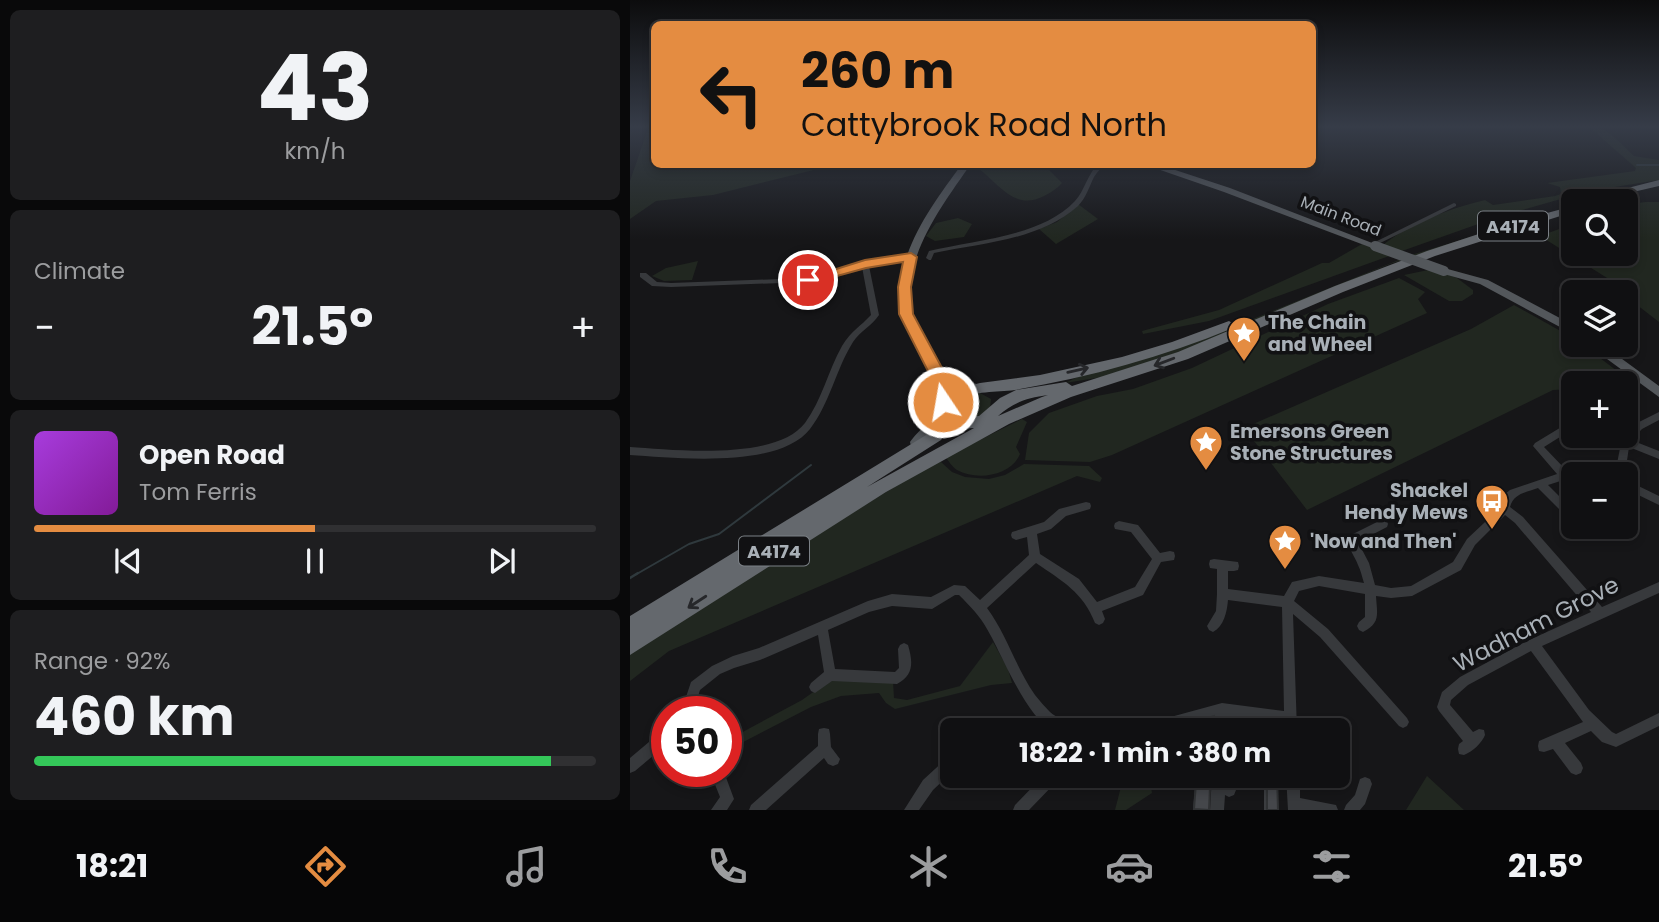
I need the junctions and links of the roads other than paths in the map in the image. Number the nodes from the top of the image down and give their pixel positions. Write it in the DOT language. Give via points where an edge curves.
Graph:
graph roads {
  1 [pos="964,168"];
  2 [pos="1097,168"];
  3 [pos="1159,168"];
  4 [pos="1659,183"];
  5 [pos="1633,189"];
  6 [pos="1659,189"];
  7 [pos="1638,194"];
  8 [pos="1454,205"];
  9 [pos="1561,207"];
  10 [pos="1561,213"];
  11 [pos="1373,246"];
  12 [pos="911,257"];
  13 [pos="929,258"];
  14 [pos="865,264"];
  15 [pos="643,275"];
  16 [pos="1561,324"];
  17 [pos="1613,357"];
  18 [pos="930,358"];
  19 [pos="943,373"];
  20 [pos="1114,379"];
  21 [pos="978,389"];
  22 [pos="1659,392"];
  23 [pos="952,401"];
  24 [pos="994,411"];
  25 [pos="1659,416"];
  26 [pos="951,417"];
  27 [pos="976,424"];
  28 [pos="1638,425"];
  29 [pos="1561,431"];
  30 [pos="1638,448"];
  31 [pos="630,451"];
  32 [pos="1659,458"];
  33 [pos="1561,472"];
  34 [pos="1561,476"];
  35 [pos="1539,483"];
  36 [pos="1638,490"];
  37 [pos="1659,501"];
  38 [pos="1086,506"];
  39 [pos="1561,506"];
  40 [pos="1505,509"];
  41 [pos="1383,524"];
  42 [pos="792,526"];
  43 [pos="1119,526"];
  44 [pos="1031,531"];
  45 [pos="1016,535"];
  46 [pos="1035,557"];
  47 [pos="1223,565"];
  48 [pos="721,586"];
  49 [pos="1659,586"];
  50 [pos="1371,589"];
  51 [pos="1223,594"];
  52 [pos="1287,601"];
  53 [pos="979,608"];
  54 [pos="1600,612"];
  55 [pos="630,625"];
  56 [pos="1213,626"];
  57 [pos="1363,626"];
  58 [pos="822,627"];
  59 [pos="1533,644"];
  60 [pos="630,646"];
  61 [pos="904,649"];
  62 [pos="836,676"];
  63 [pos="815,687"];
  64 [pos="692,696"];
  65 [pos="1222,709"];
  66 [pos="1047,718"];
  67 [pos="1189,718"];
  68 [pos="1222,718"];
  69 [pos="1263,718"];
  70 [pos="1291,718"];
  71 [pos="1659,719"];
  72 [pos="1403,722"];
  73 [pos="1593,724"];
  74 [pos="1471,741"];
  75 [pos="827,747"];
  76 [pos="651,749"];
  77 [pos="630,766"];
  78 [pos="1576,768"];
  79 [pos="940,774"];
  80 [pos="1365,784"];
  81 [pos="721,787"];
  82 [pos="1041,788"];
  83 [pos="1221,788"];
  84 [pos="1293,788"];
  85 [pos="726,806"];
  86 [pos="1294,807"];
  87 [pos="756,810"];
  88 [pos="911,810"];
  89 [pos="1020,810"];
  90 [pos="1217,810"];
  91 [pos="1331,810"];
  92 [pos="1351,810"];
  1 -- 12 [label="main road" via="929,217"];
  2 -- 13 [label="street" via="1077,204 1052,223 931,251"];
  3 -- 11 [label="main road, Main Road"];
  4 -- 5 [label="highway"];
  6 -- 7 [label="highway"];
  8 -- 11 [label="street"];
  21 -- 9 [label="highway, A4174, one-way" via="1011,386 1180,344 1373,265"];
  10 -- 20 [label="highway, A4174, one-way" via="1380,270 1200,349"];
  11 -- 16 [label="main road, Main Road, bridge" via="1501,292"];
  12 -- 14 [label="street"];
  12 -- 18 [label="main road" via="906,314"];
  14 -- 15 [label="street" via="808,280 776,282 671,285 655,284"];
  14 -- 31 [label="street" via="875,315 850,339 801,434 778,447 756,450 696,455"];
  17 -- 22 [label="main road"];
  18 -- 19 [label="main road"];
  18 -- 42 [label="main road" via="943,389 934,428"];
  19 -- 21 [label="main road"];
  19 -- 23 [label="main road"];
  20 -- 24 [label="highway, A4174" via="1021,394"];
  20 -- 48 [label="highway" via="1048,400 952,446"];
  21 -- 23 [label="highway" via="962,392"];
  21 -- 24 [label="highway" via="995,398"];
  23 -- 26 [label="highway"];
  24 -- 27 [label="highway"];
  25 -- 28 [label="street"];
  26 -- 27 [label="highway"];
  26 -- 42 [label="highway, A4174" via="936,436"];
  27 -- 48 [label="highway, A4174"];
  29 -- 33 [label="street" via="1538,446"];
  30 -- 32 [label="street"];
  34 -- 35 [label="street"];
  35 -- 39 [label="street"];
  35 -- 40 [label="street" via="1508,497"];
  36 -- 37 [label="street"];
  38 -- 44 [label="street" via="1063,512 1047,526"];
  40 -- 50 [label="street" via="1471,542 1452,570 1400,594"];
  40 -- 54 [label="street"];
  41 -- 50 [label="street" via="1353,539"];
  42 -- 55 [label="highway, A4174"];
  43 -- 46 [label="street" via="1137,526 1164,557 1139,591 1097,614 1075,583"];
  44 -- 45 [label="street"];
  44 -- 46 [label="street"];
  46 -- 53 [label="street"];
  47 -- 51 [label="street"];
  48 -- 60 [label="highway, A4174, one-way"];
  49 -- 54 [label="street, Wadham Grove"];
  50 -- 52 [label="street" via="1308,581 1296,586"];
  50 -- 57 [label="street" via="1371,620"];
  51 -- 52 [label="street"];
  51 -- 56 [label="street"];
  52 -- 70 [label="street"];
  52 -- 72 [label="street" via="1324,634"];
  53 -- 58 [label="street" via="968,595 954,590 932,603 880,603"];
  53 -- 66 [label="street" via="1020,686"];
  54 -- 59 [label="street, Wadham Grove"];
  58 -- 62 [label="street"];
  58 -- 64 [label="street" via="716,670 695,686"];
  59 -- 73 [label="street"];
  59 -- 74 [label="street, Wadham Grove" via="1464,681 1446,696 1443,707"];
  61 -- 62 [label="street" via="905,670 897,678"];
  62 -- 63 [label="street"];
  65 -- 67 [label="street"];
  65 -- 68 [label="street"];
  65 -- 69 [label="street"];
  71 -- 73 [label="street" via="1616,741 1603,737"];
  73 -- 78 [label="street" via="1550,744"];
  75 -- 87 [label="street"];
  76 -- 77 [label="street"];
  79 -- 88 [label="street"];
  80 -- 92 [label="street"];
  81 -- 85 [label="street"];
  82 -- 89 [label="street"];
  83 -- 90 [label="street"];
  84 -- 86 [label="street"];
  86 -- 91 [label="street"];
}
